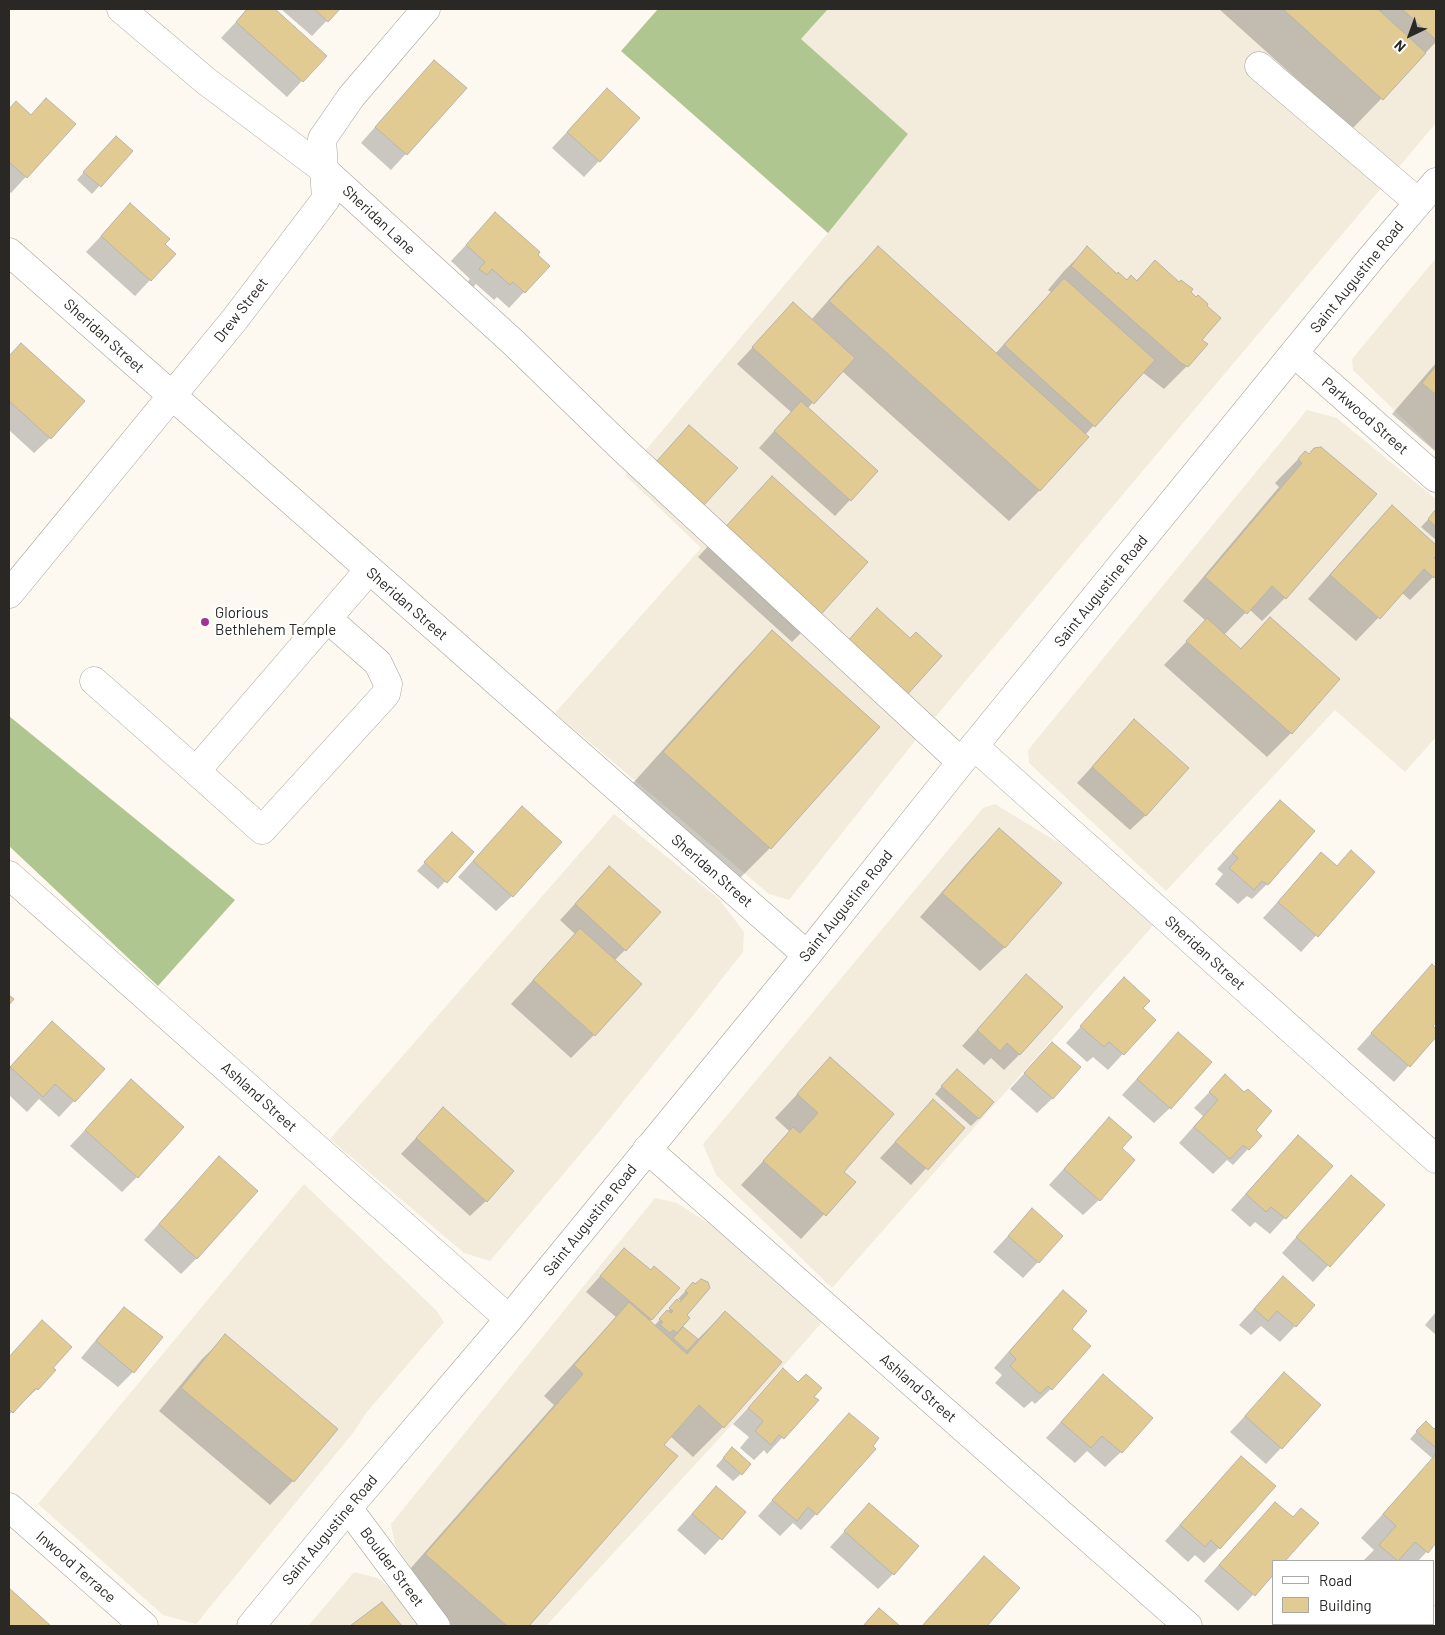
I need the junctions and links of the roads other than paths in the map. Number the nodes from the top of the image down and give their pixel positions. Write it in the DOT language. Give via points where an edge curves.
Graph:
graph roads {
  1 [pos="121,9"];
  2 [pos="426,9"];
  3 [pos="1259,66"];
  4 [pos="324,169"];
  5 [pos="1436,182"];
  6 [pos="1418,202"];
  7 [pos="9,252"];
  8 [pos="1294,353"];
  9 [pos="172,396"];
  10 [pos="1436,478"];
  11 [pos="369,570"];
  12 [pos="9,594"];
  13 [pos="328,619"];
  14 [pos="94,681"];
  15 [pos="967,754"];
  16 [pos="196,772"];
  17 [pos="9,876"];
  18 [pos="807,954"];
  19 [pos="647,1149"];
  20 [pos="1436,1160"];
  21 [pos="509,1318"];
  22 [pos="9,1507"];
  23 [pos="348,1508"];
  24 [pos="144,1626"];
  25 [pos="251,1626"];
  26 [pos="436,1626"];
  27 [pos="1188,1626"];
  1 -- 4 [label="street, Sheridan Lane" via="206,81"];
  2 -- 4 [label="street, Drew Street" via="351,97 322,139"];
  3 -- 6 [label="street"];
  4 -- 9 [label="street, Drew Street" via="326,199 235,320"];
  4 -- 15 [label="street, Sheridan Lane" via="515,344 622,448"];
  5 -- 6 [label="street, Saint Augustine Road"];
  6 -- 8 [label="street, Saint Augustine Road"];
  7 -- 9 [label="street, Sheridan Street"];
  8 -- 10 [label="street, Parkwood Street"];
  8 -- 15 [label="street, Saint Augustine Road"];
  9 -- 11 [label="street, Sheridan Street"];
  9 -- 12 [label="street, Drew Street"];
  11 -- 13 [label="street"];
  11 -- 18 [label="street, Sheridan Street"];
  13 -- 16 [label="street"];
  13 -- 16 [label="street" via="378,663 388,684 386,694 262,830"];
  14 -- 16 [label="street"];
  15 -- 18 [label="street, Saint Augustine Road"];
  15 -- 20 [label="street, Sheridan Street"];
  17 -- 21 [label="street, Ashland Street"];
  18 -- 19 [label="street, Saint Augustine Road"];
  19 -- 21 [label="street, Saint Augustine Road"];
  19 -- 27 [label="street, Ashland Street"];
  21 -- 23 [label="street, Saint Augustine Road"];
  22 -- 24 [label="street, Inwood Terrace"];
  23 -- 25 [label="street, Saint Augustine Road"];
  23 -- 26 [label="street, Boulder Street"];
}
